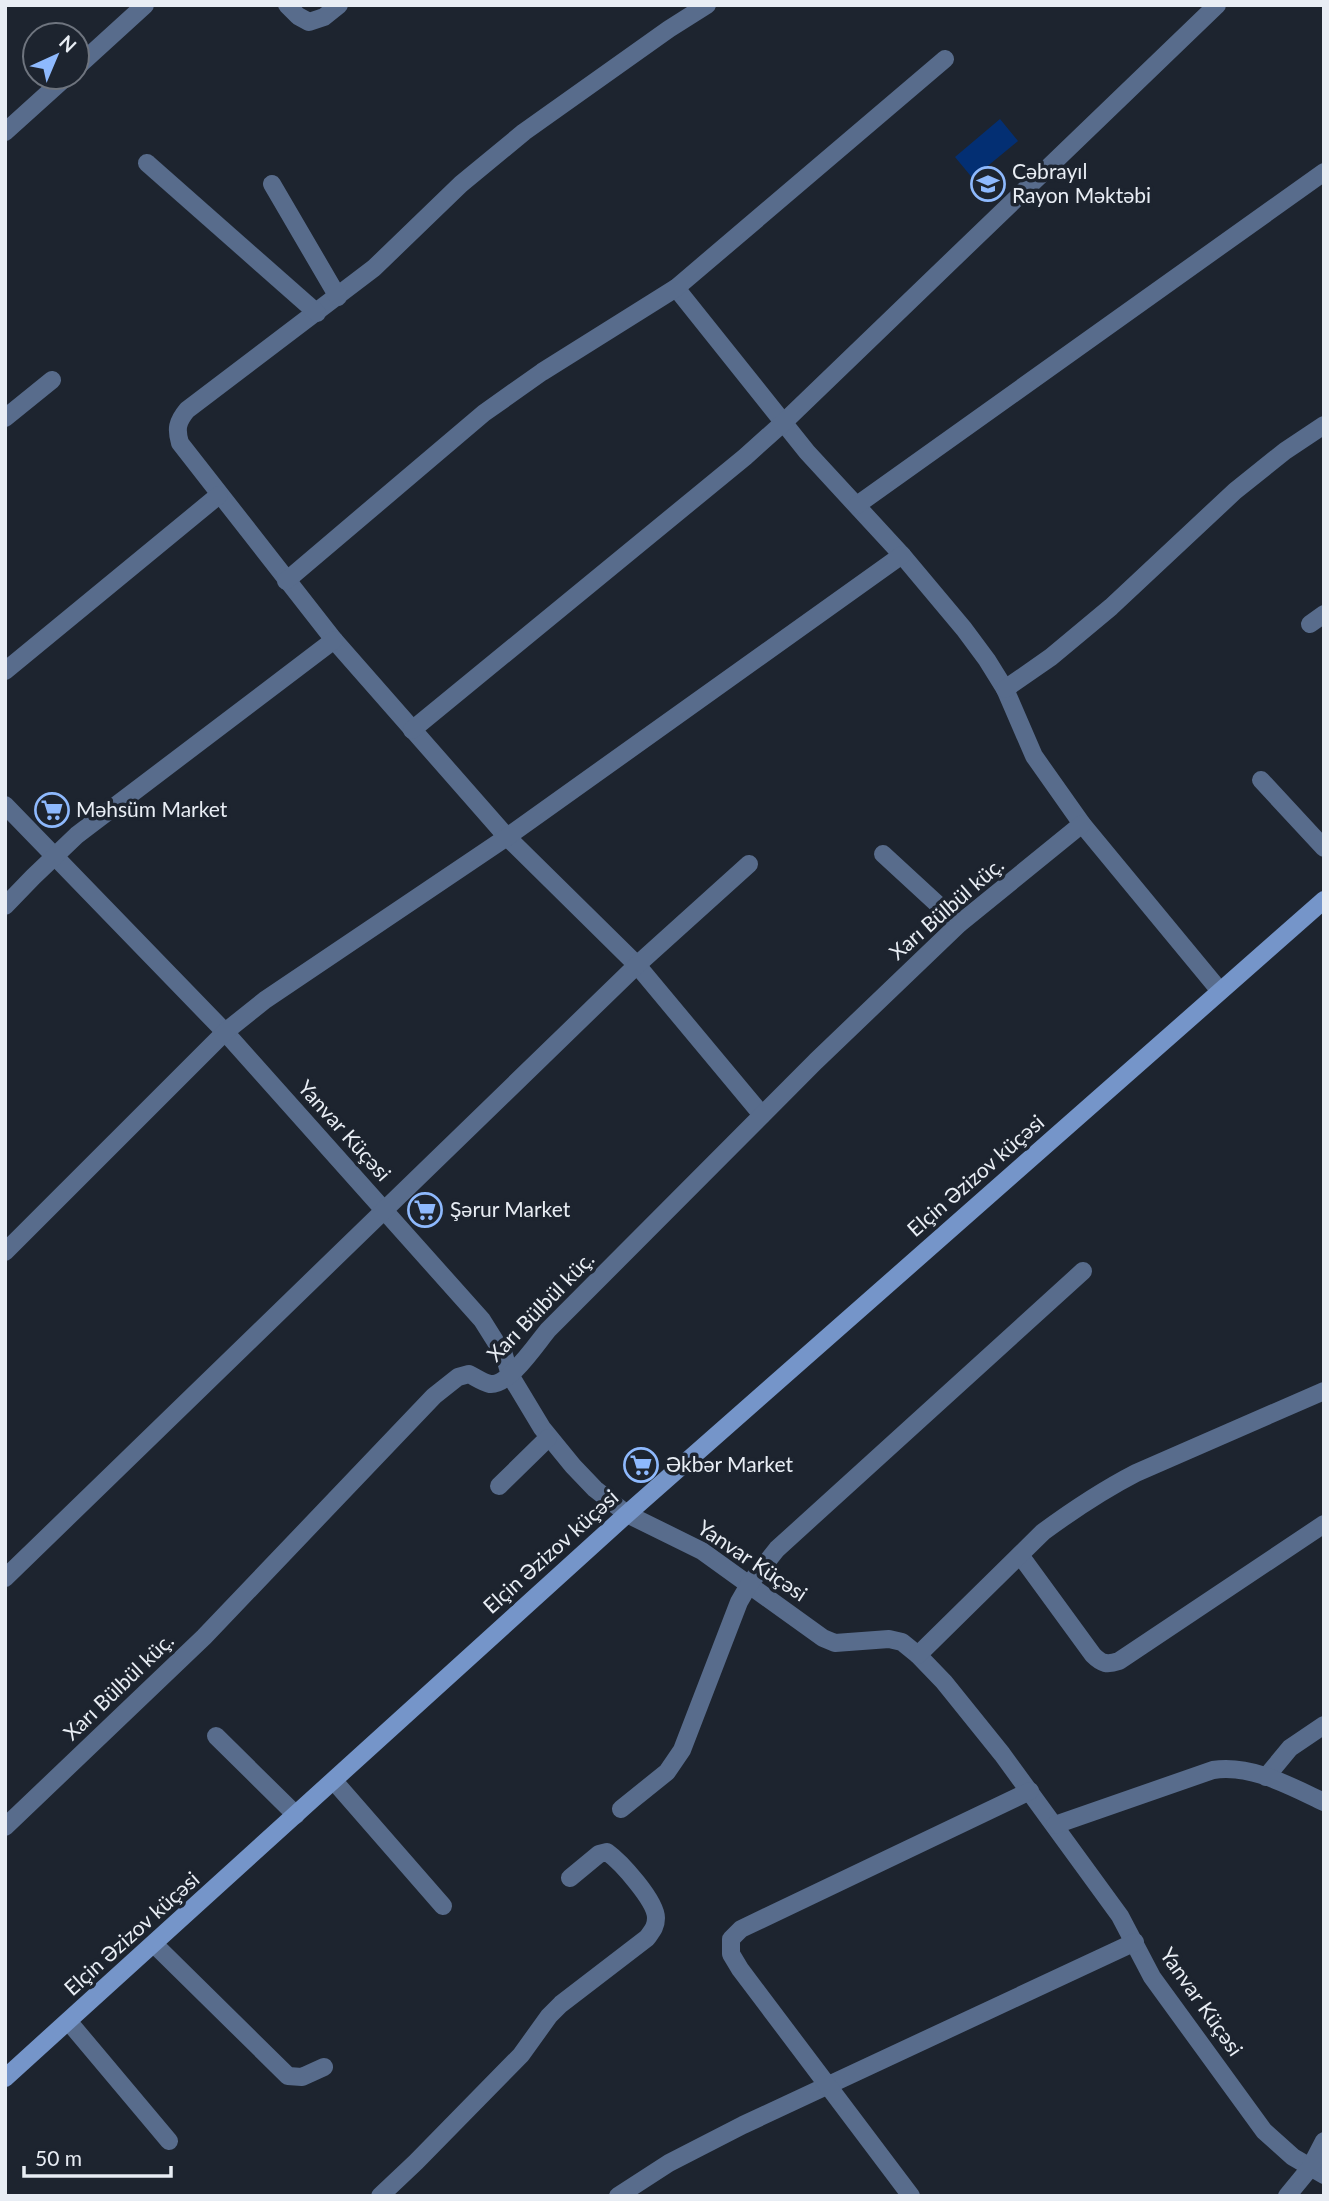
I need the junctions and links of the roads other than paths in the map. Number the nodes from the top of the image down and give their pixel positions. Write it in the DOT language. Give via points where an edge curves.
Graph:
graph roads {
  1 [pos="145,5"];
  2 [pos="287,5"];
  3 [pos="339,5"];
  4 [pos="707,5"];
  5 [pos="1217,5"];
  6 [pos="91,54"];
  7 [pos="945,59"];
  8 [pos="50,91"];
  9 [pos="5,132"];
  10 [pos="147,163"];
  11 [pos="1324,172"];
  12 [pos="272,184"];
  13 [pos="676,288"];
  14 [pos="338,297"];
  15 [pos="317,313"];
  16 [pos="52,380"];
  17 [pos="5,418"];
  18 [pos="784,422"];
  19 [pos="1324,425"];
  20 [pos="219,495"];
  21 [pos="857,505"];
  22 [pos="902,555"];
  23 [pos="286,581"];
  24 [pos="334,640"];
  25 [pos="5,671"];
  26 [pos="1004,690"];
  27 [pos="412,730"];
  28 [pos="1261,780"];
  29 [pos="5,805"];
  30 [pos="1082,824"];
  31 [pos="507,836"];
  32 [pos="1324,848"];
  33 [pos="883,854"];
  34 [pos="54,857"];
  35 [pos="749,864"];
  36 [pos="1324,900"];
  37 [pos="5,906"];
  38 [pos="959,924"];
  39 [pos="637,965"];
  40 [pos="1220,990"];
  41 [pos="225,1032"];
  42 [pos="762,1115"];
  43 [pos="385,1211"];
  44 [pos="5,1252"];
  45 [pos="1083,1271"];
  46 [pos="510,1375"];
  47 [pos="1324,1391"];
  48 [pos="548,1438"];
  49 [pos="499,1486"];
  50 [pos="627,1514"];
  51 [pos="1324,1524"];
  52 [pos="1020,1555"];
  53 [pos="5,1578"];
  54 [pos="750,1583"];
  55 [pos="918,1655"];
  56 [pos="1324,1725"];
  57 [pos="216,1736"];
  58 [pos="1266,1777"];
  59 [pos="334,1781"];
  60 [pos="1030,1791"];
  61 [pos="1324,1802"];
  62 [pos="621,1809"];
  63 [pos="296,1815"];
  64 [pos="1055,1825"];
  65 [pos="5,1827"];
  66 [pos="570,1878"];
  67 [pos="443,1906"];
  68 [pos="1135,1942"];
  69 [pos="154,1944"];
  70 [pos="69,2022"];
  71 [pos="324,2067"];
  72 [pos="5,2078"];
  73 [pos="828,2084"];
  74 [pos="169,2141"];
  75 [pos="1324,2141"];
  76 [pos="1317,2172"];
  77 [pos="380,2196"];
  78 [pos="618,2196"];
  79 [pos="911,2196"];
  80 [pos="1287,2196"];
  1 -- 6 [label="street"];
  2 -- 3 [label="street" via="309,22"];
  4 -- 14 [label="street" via="524,132"];
  5 -- 18 [label="street"];
  7 -- 13 [label="street"];
  8 -- 9 [label="street"];
  10 -- 15 [label="street"];
  11 -- 21 [label="street"];
  12 -- 14 [label="street"];
  13 -- 18 [label="street"];
  13 -- 23 [label="street" via="484,413"];
  14 -- 15 [label="street"];
  15 -- 20 [label="street" via="179,419 180,443"];
  16 -- 17 [label="street"];
  18 -- 21 [label="street"];
  18 -- 27 [label="street"];
  19 -- 26 [label="street" via="1235,491 1111,607"];
  20 -- 23 [label="street"];
  20 -- 25 [label="street"];
  21 -- 22 [label="street"];
  22 -- 26 [label="street" via="987,660"];
  22 -- 31 [label="street"];
  23 -- 24 [label="street"];
  24 -- 27 [label="street"];
  24 -- 34 [label="street"];
  26 -- 30 [label="street" via="1034,756"];
  27 -- 31 [label="street"];
  28 -- 32 [label="street"];
  29 -- 34 [label="street, Yanvar Küçəsi"];
  30 -- 38 [label="street, Xarı Bülbül küç."];
  30 -- 40 [label="street"];
  31 -- 39 [label="street"];
  31 -- 41 [label="street"];
  33 -- 38 [label="street"];
  34 -- 37 [label="street"];
  34 -- 41 [label="street, Yanvar Küçəsi"];
  35 -- 39 [label="street"];
  36 -- 40 [label="street, Elçin Əzizov küçəsi"];
  38 -- 42 [label="street, Xarı Bülbül küç."];
  39 -- 42 [label="street"];
  39 -- 43 [label="street"];
  40 -- 50 [label="street, Elçin Əzizov küçəsi"];
  41 -- 43 [label="street, Yanvar Küçəsi"];
  41 -- 44 [label="street"];
  42 -- 46 [label="street, Xarı Bülbül küç." via="548,1330"];
  43 -- 46 [label="street, Yanvar Küçəsi" via="482,1320 504,1355"];
  43 -- 53 [label="street"];
  45 -- 54 [label="street" via="778,1549"];
  46 -- 48 [label="street, Yanvar Küçəsi"];
  46 -- 65 [label="street, Xarı Bülbül küç." via="490,1384 469,1374 458,1377 434,1396 204,1637"];
  47 -- 52 [label="street" via="1111,1486 1054,1524"];
  48 -- 49 [label="street"];
  48 -- 50 [label="street, Yanvar Küçəsi"];
  50 -- 54 [label="street, Yanvar Küçəsi" via="702,1551"];
  50 -- 59 [label="street, Elçin Əzizov küçəsi"];
  51 -- 52 [label="street" via="1107,1665 1093,1656"];
  52 -- 55 [label="street"];
  54 -- 55 [label="street, Yanvar Küçəsi" via="823,1638 835,1643 889,1639 902,1642"];
  54 -- 62 [label="street" via="682,1750 667,1772"];
  55 -- 60 [label="street, Yanvar Küçəsi"];
  56 -- 58 [label="street" via="1290,1748"];
  57 -- 63 [label="street"];
  58 -- 61 [label="street"];
  58 -- 64 [label="street" via="1238,1769 1213,1770"];
  59 -- 63 [label="street, Elçin Əzizov küçəsi"];
  59 -- 67 [label="street"];
  60 -- 64 [label="street, Yanvar Küçəsi"];
  60 -- 73 [label="street" via="741,1929 731,1939 731,1954 740,1969"];
  63 -- 69 [label="street, Elçin Əzizov küçəsi"];
  64 -- 68 [label="street, Yanvar Küçəsi"];
  66 -- 77 [label="street" via="607,1852 652,1904 655,1927 561,2004 521,2055"];
  68 -- 73 [label="street"];
  68 -- 76 [label="street, Yanvar Küçəsi" via="1152,1978 1264,2131"];
  69 -- 70 [label="street, Elçin Əzizov küçəsi"];
  69 -- 71 [label="street" via="288,2076 302,2077"];
  70 -- 72 [label="street, Elçin Əzizov küçəsi"];
  70 -- 74 [label="street"];
  73 -- 78 [label="street" via="669,2163"];
  73 -- 79 [label="street"];
  75 -- 76 [label="street"];
  76 -- 80 [label="street"];
}
